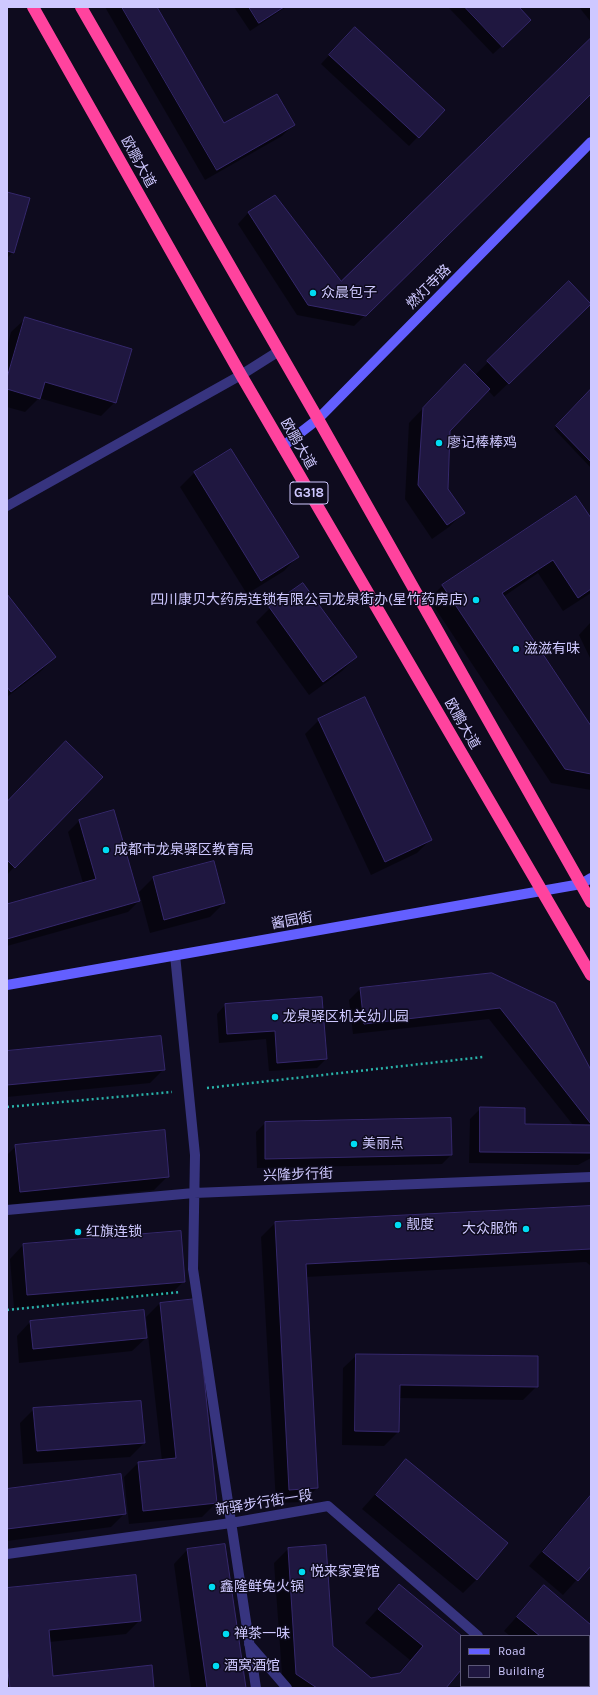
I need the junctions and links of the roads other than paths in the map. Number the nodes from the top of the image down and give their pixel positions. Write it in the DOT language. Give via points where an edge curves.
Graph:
graph roads {
  1 [pos="33,7"];
  2 [pos="81,7"];
  3 [pos="591,142"];
  4 [pos="279,351"];
  5 [pos="241,375"];
  6 [pos="318,419"];
  7 [pos="282,447"];
  8 [pos="7,506"];
  9 [pos="586,881"];
  10 [pos="543,891"];
  11 [pos="591,902"];
  12 [pos="175,955"];
  13 [pos="591,975"];
  14 [pos="7,985"];
  15 [pos="591,1177"];
  16 [pos="194,1193"];
  17 [pos="7,1210"];
  18 [pos="231,1523"];
  19 [pos="7,1554"];
  20 [pos="477,1635"];
  21 [pos="249,1644"];
  22 [pos="256,1688"];
  23 [pos="287,1688"];
  1 -- 5 [label="highway, 欧鹏大道 / G318"];
  2 -- 4 [label="highway, 欧鹏大道"];
  3 -- 6 [label="street, 燃灯寺路"];
  4 -- 5 [label="street"];
  4 -- 6 [label="highway, 欧鹏大道"];
  5 -- 7 [label="highway, 欧鹏大道 / G318"];
  5 -- 8 [label="street"];
  6 -- 7 [label="street, 燃灯寺路"];
  6 -- 9 [label="highway, 欧鹏大道"];
  7 -- 10 [label="highway, 欧鹏大道 / G318"];
  9 -- 10 [label="street, 酱园街"];
  9 -- 11 [label="highway, 欧鹏大道"];
  10 -- 12 [label="street, 酱园街"];
  10 -- 13 [label="highway, 欧鹏大道 / G318"];
  12 -- 14 [label="street, 酱园街"];
  12 -- 16 [label="street" via="195,1155"];
  15 -- 16 [label="street, 兴隆步行街"];
  16 -- 17 [label="street, 兴隆步行街"];
  16 -- 18 [label="street" via="193,1269"];
  18 -- 19 [label="street, 新驿步行街一段"];
  18 -- 20 [label="street, 新驿步行街一段" via="328,1506"];
  18 -- 21 [label="street"];
  21 -- 22 [label="street"];
  21 -- 23 [label="street"];
}
